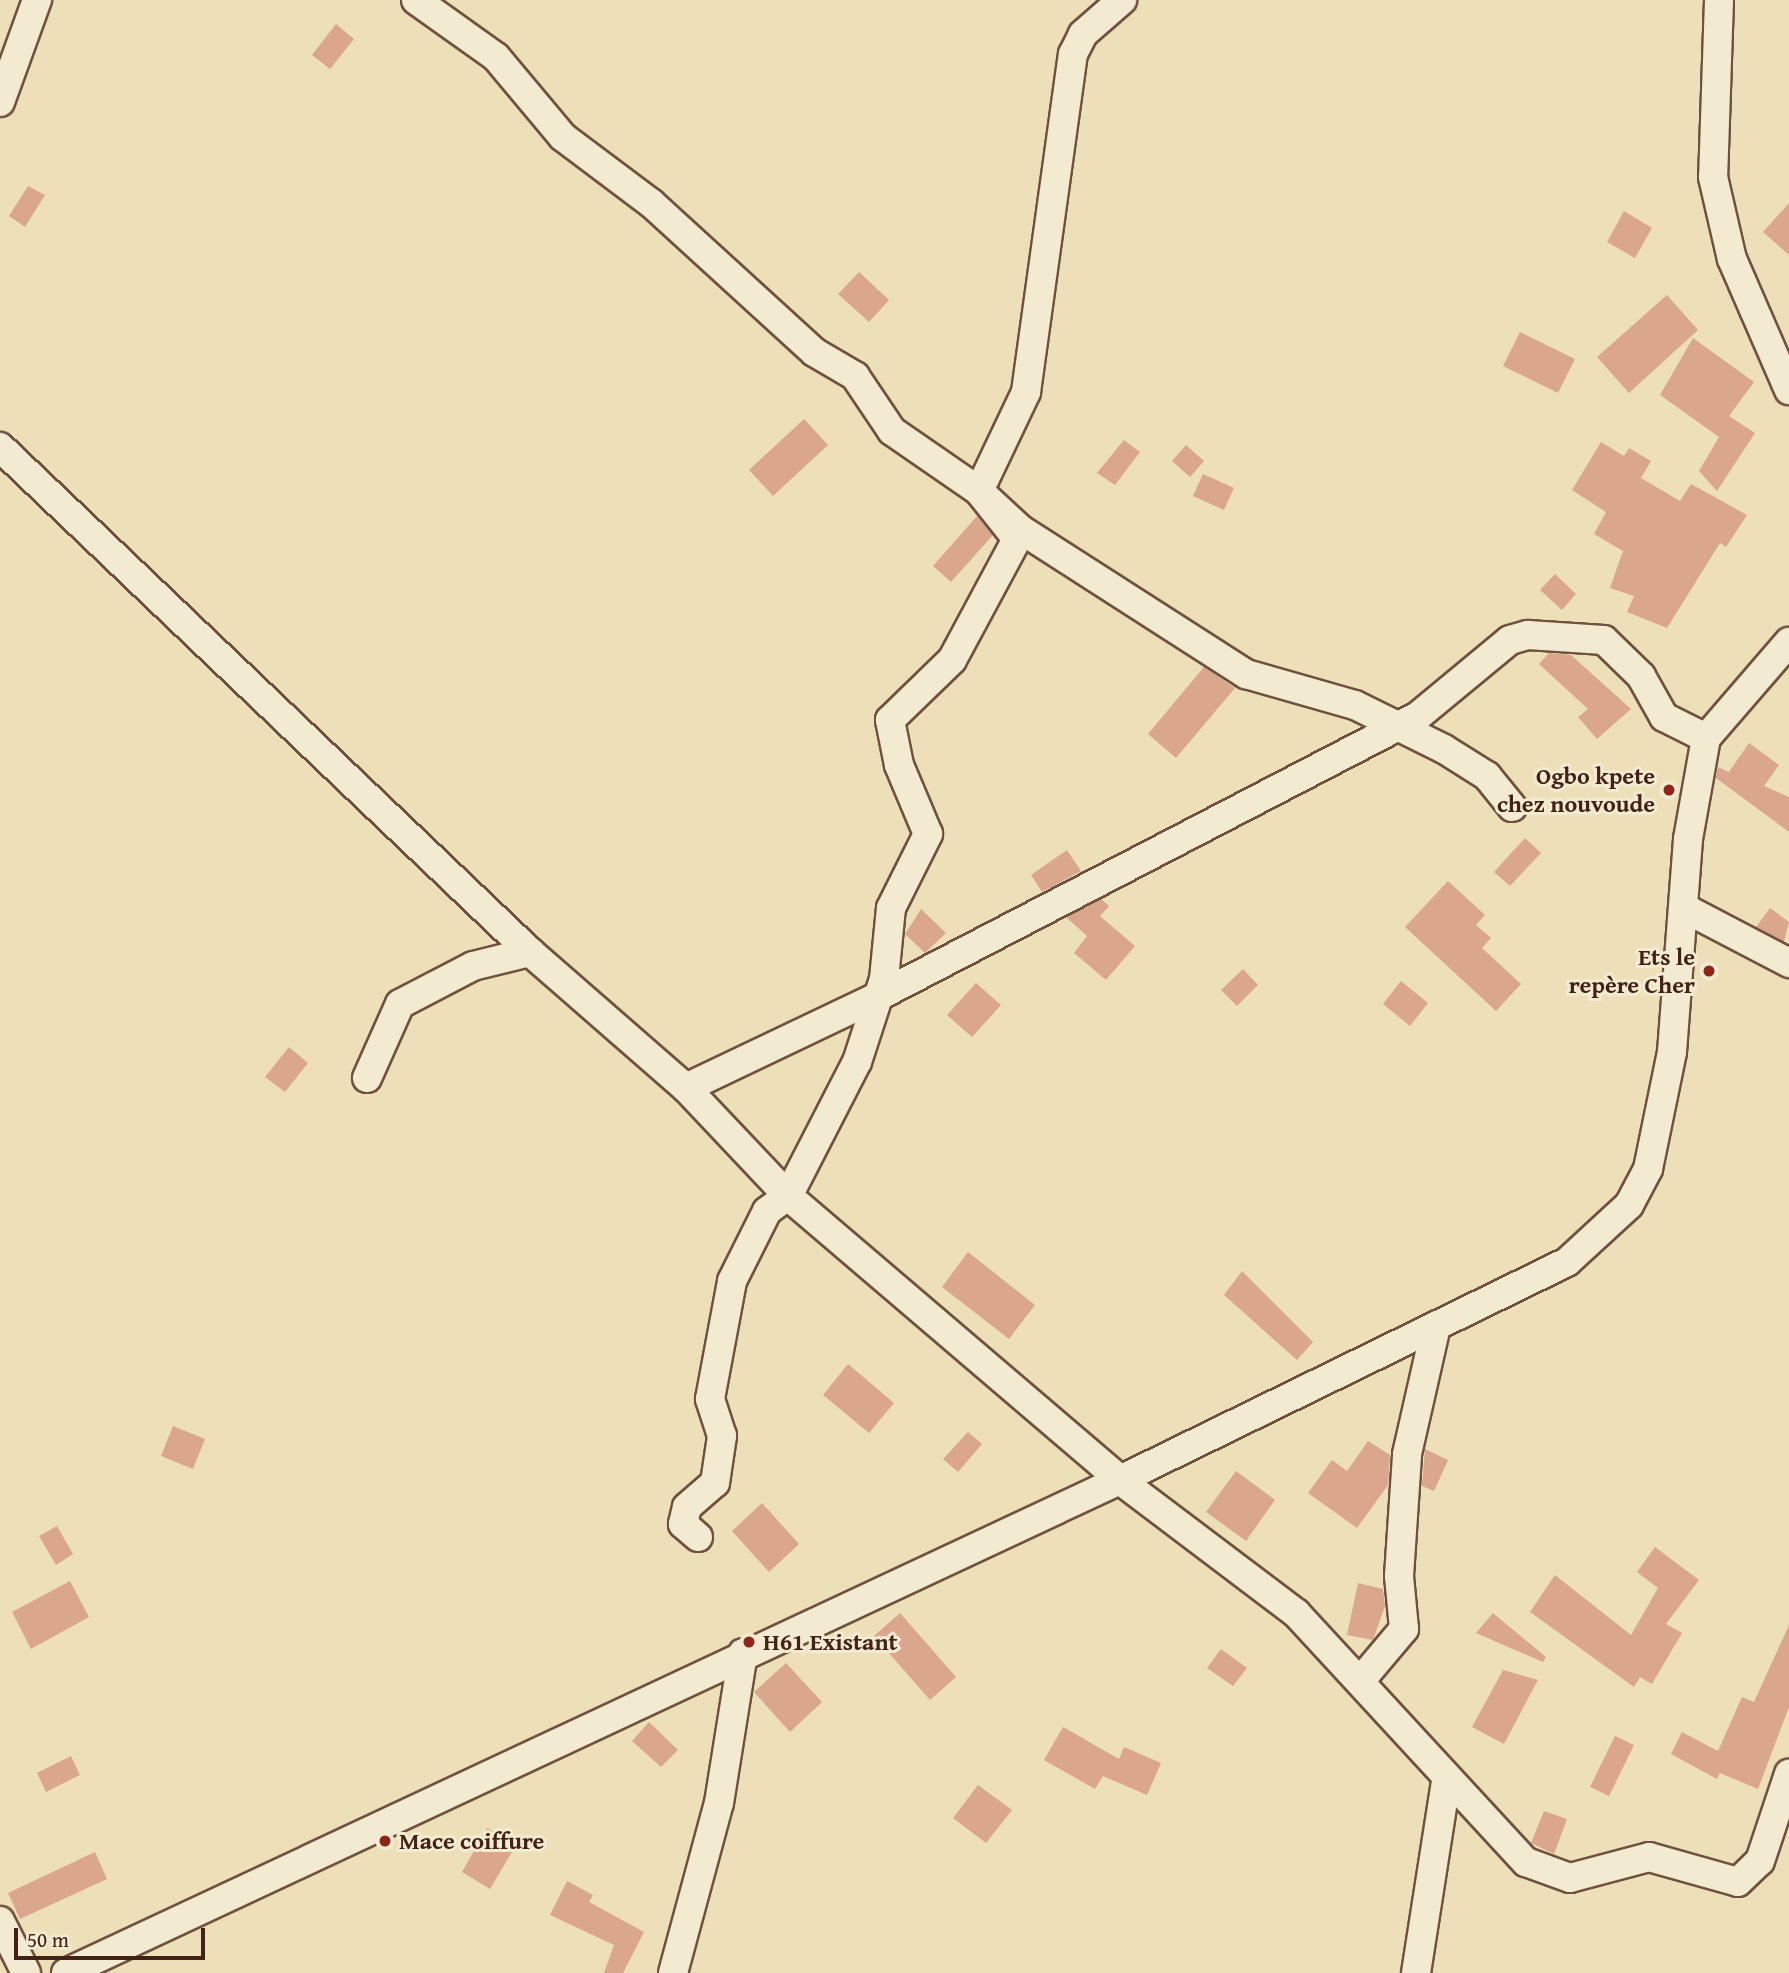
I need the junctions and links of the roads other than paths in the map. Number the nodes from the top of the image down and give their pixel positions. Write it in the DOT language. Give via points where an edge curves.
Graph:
graph roads {
  1 [pos="37,0"];
  2 [pos="416,0"];
  3 [pos="1122,0"];
  4 [pos="1719,0"];
  5 [pos="0,102"];
  6 [pos="1789,390"];
  7 [pos="0,447"];
  8 [pos="979,491"];
  9 [pos="1789,642"];
  10 [pos="1391,726"];
  11 [pos="1706,738"];
  12 [pos="1512,807"];
  13 [pos="1684,908"];
  14 [pos="530,952"];
  15 [pos="1789,963"];
  16 [pos="873,999"];
  17 [pos="367,1078"];
  18 [pos="686,1088"];
  19 [pos="776,1196"];
  20 [pos="1436,1326"];
  21 [pos="1120,1480"];
  22 [pos="698,1537"];
  23 [pos="743,1653"];
  24 [pos="1361,1680"];
  25 [pos="1789,1774"];
  26 [pos="1446,1782"];
  27 [pos="0,1921"];
  28 [pos="26,1973"];
  29 [pos="66,1973"];
  30 [pos="673,1973"];
  31 [pos="1416,1973"];
  1 -- 5 [label="street"];
  2 -- 8 [label="street" via="496,57 563,137 651,203 814,352 855,376 891,430"];
  3 -- 8 [label="street" via="1083,34 1073,54 1026,393"];
  4 -- 6 [label="street" via="1713,177 1732,259"];
  7 -- 14 [label="street"];
  8 -- 10 [label="street" via="1020,529 1246,674 1355,705"];
  8 -- 16 [label="street" via="1017,539 952,660 890,720 899,765 928,835 891,908 884,979"];
  9 -- 11 [label="street"];
  10 -- 11 [label="street" via="1418,716 1455,680 1510,640 1528,635 1604,640 1641,676 1664,717"];
  10 -- 12 [label="street" via="1487,776"];
  10 -- 16 [label="street"];
  11 -- 13 [label="street" via="1688,839"];
  13 -- 15 [label="street"];
  13 -- 20 [label="street" via="1661,1117 1648,1168 1629,1205 1567,1262"];
  14 -- 17 [label="street" via="473,966 400,1004"];
  14 -- 18 [label="street"];
  16 -- 18 [label="street"];
  16 -- 19 [label="street" via="857,1062"];
  18 -- 19 [label="street"];
  19 -- 21 [label="street"];
  19 -- 22 [label="street" via="732,1281 710,1399 722,1436 715,1483 687,1507 683,1524"];
  20 -- 21 [label="street"];
  20 -- 24 [label="street" via="1407,1454 1399,1576 1404,1629"];
  21 -- 23 [label="street"];
  21 -- 24 [label="street" via="1296,1613"];
  23 -- 29 [label="street"];
  23 -- 30 [label="street" via="719,1802"];
  24 -- 26 [label="street" via="1427,1748"];
  25 -- 26 [label="street" via="1755,1870 1725,1882 1648,1857 1580,1877 1556,1877 1526,1862"];
  26 -- 31 [label="street"];
  27 -- 28 [label="street"];
}
